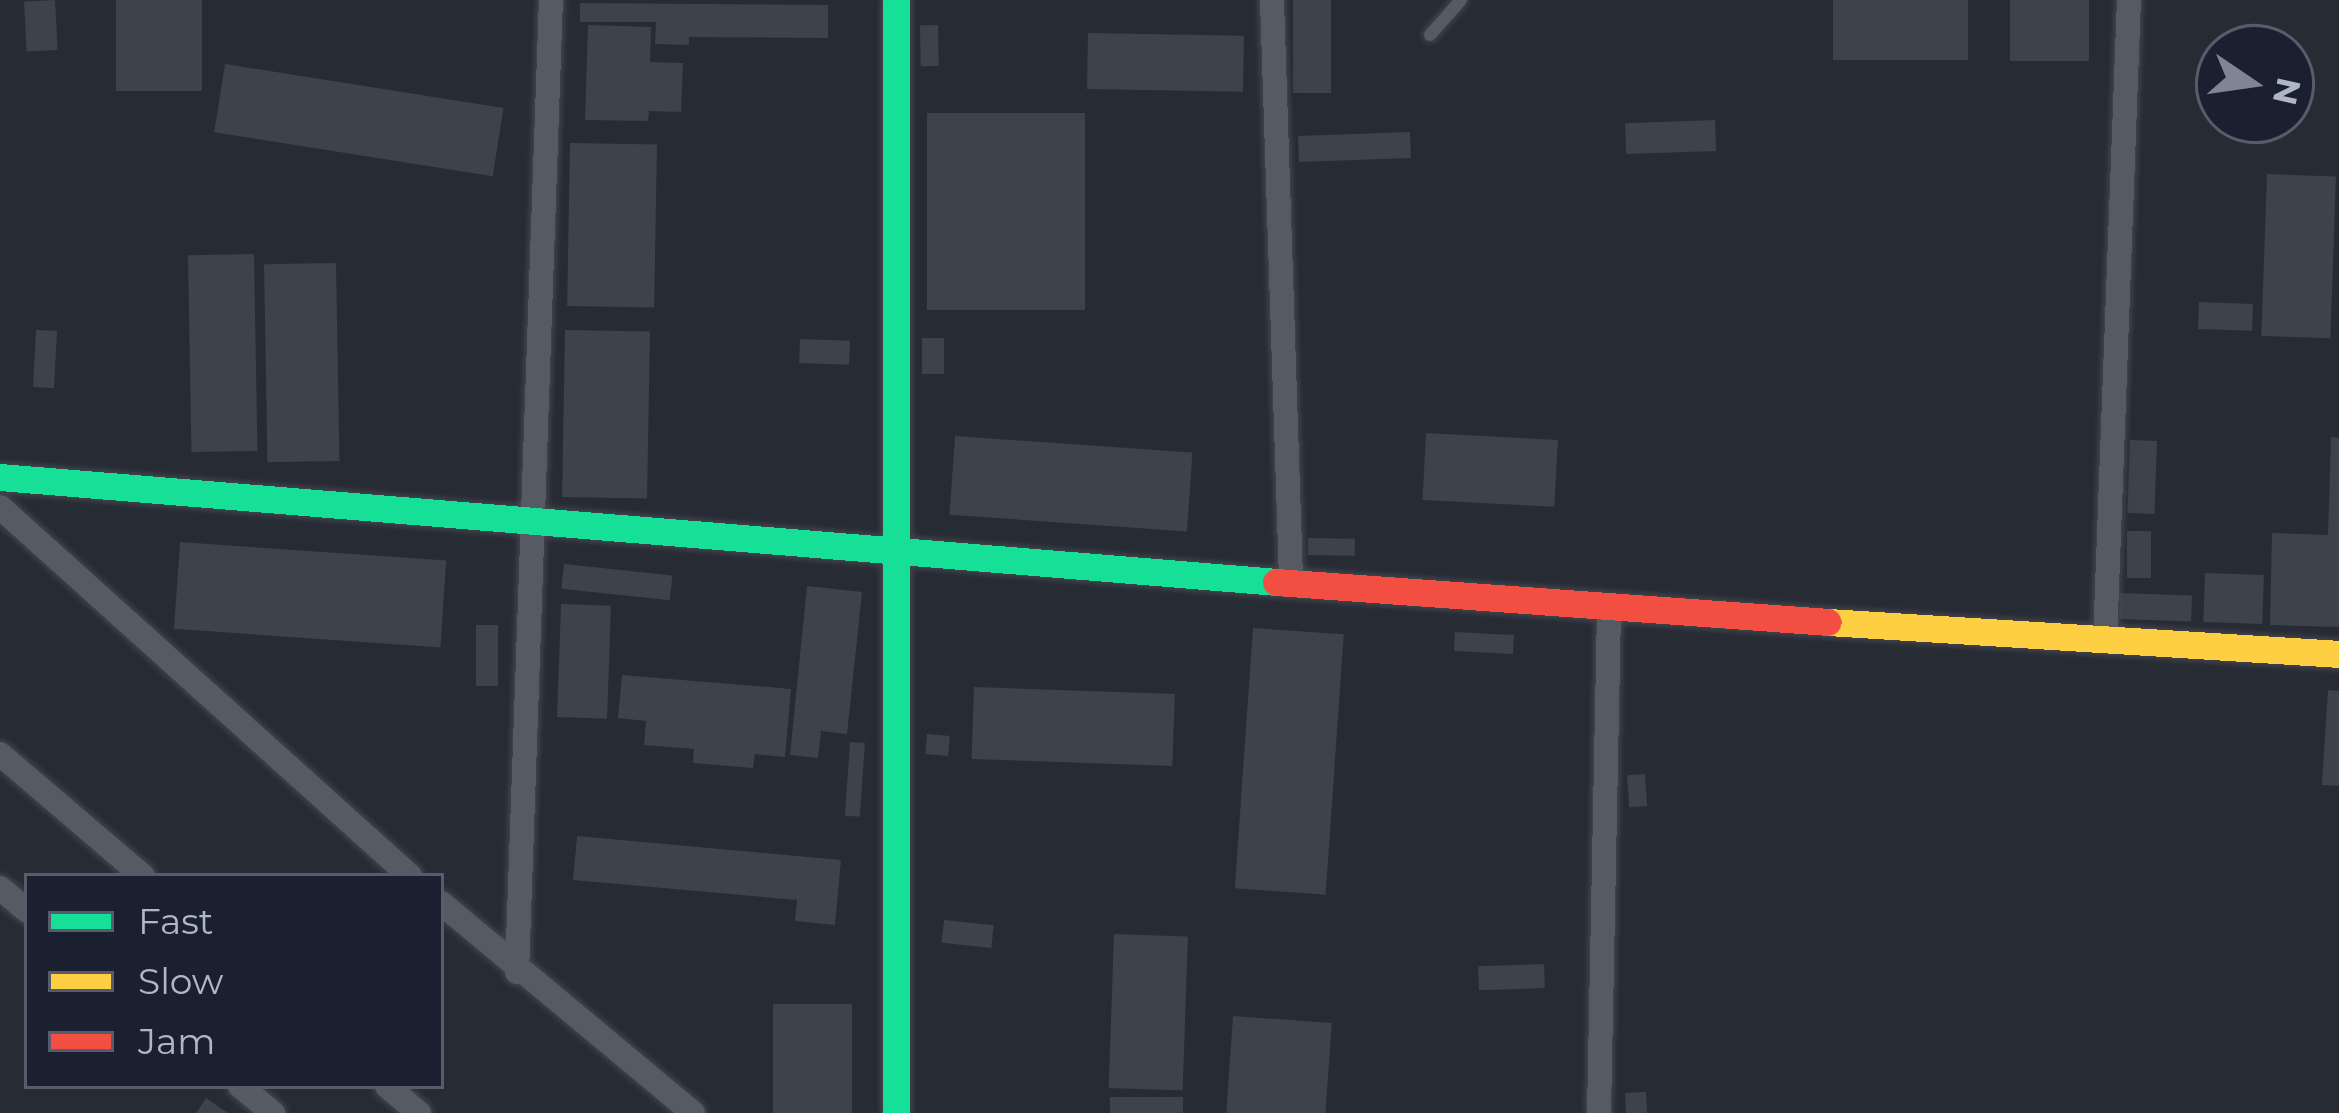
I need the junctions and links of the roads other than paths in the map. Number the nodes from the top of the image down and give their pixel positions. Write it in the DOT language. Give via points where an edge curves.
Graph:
graph roads {
  1 [pos="551,0"];
  2 [pos="896,0"];
  3 [pos="1272,0"];
  4 [pos="1461,0"];
  5 [pos="2129,0"];
  6 [pos="1430,35"];
  7 [pos="0,477"];
  8 [pos="0,507"];
  9 [pos="536,524"];
  10 [pos="901,554"];
  11 [pos="1291,579"];
  12 [pos="1609,609"];
  13 [pos="2105,641"];
  14 [pos="2339,654"];
  15 [pos="0,754"];
  16 [pos="139,873"];
  17 [pos="407,873"];
  18 [pos="0,888"];
  19 [pos="444,907"];
  20 [pos="24,908"];
  21 [pos="517,971"];
  22 [pos="244,1089"];
  23 [pos="390,1089"];
  24 [pos="273,1113"];
  25 [pos="418,1113"];
  26 [pos="694,1113"];
  27 [pos="896,1113"];
  28 [pos="1599,1113"];
  1 -- 9 [label="street"];
  2 -- 10 [label="street"];
  3 -- 11 [label="street"];
  4 -- 6 [label="lane"];
  5 -- 13 [label="street"];
  7 -- 9 [label="street"];
  8 -- 17 [label="street"];
  9 -- 10 [label="street"];
  9 -- 21 [label="street"];
  10 -- 11 [label="street"];
  10 -- 27 [label="street"];
  11 -- 12 [label="street"];
  12 -- 13 [label="street"];
  12 -- 28 [label="street"];
  13 -- 14 [label="street"];
  15 -- 16 [label="street"];
  18 -- 20 [label="street"];
  19 -- 21 [label="street"];
  21 -- 26 [label="street"];
  22 -- 24 [label="street"];
  23 -- 25 [label="street"];
}
